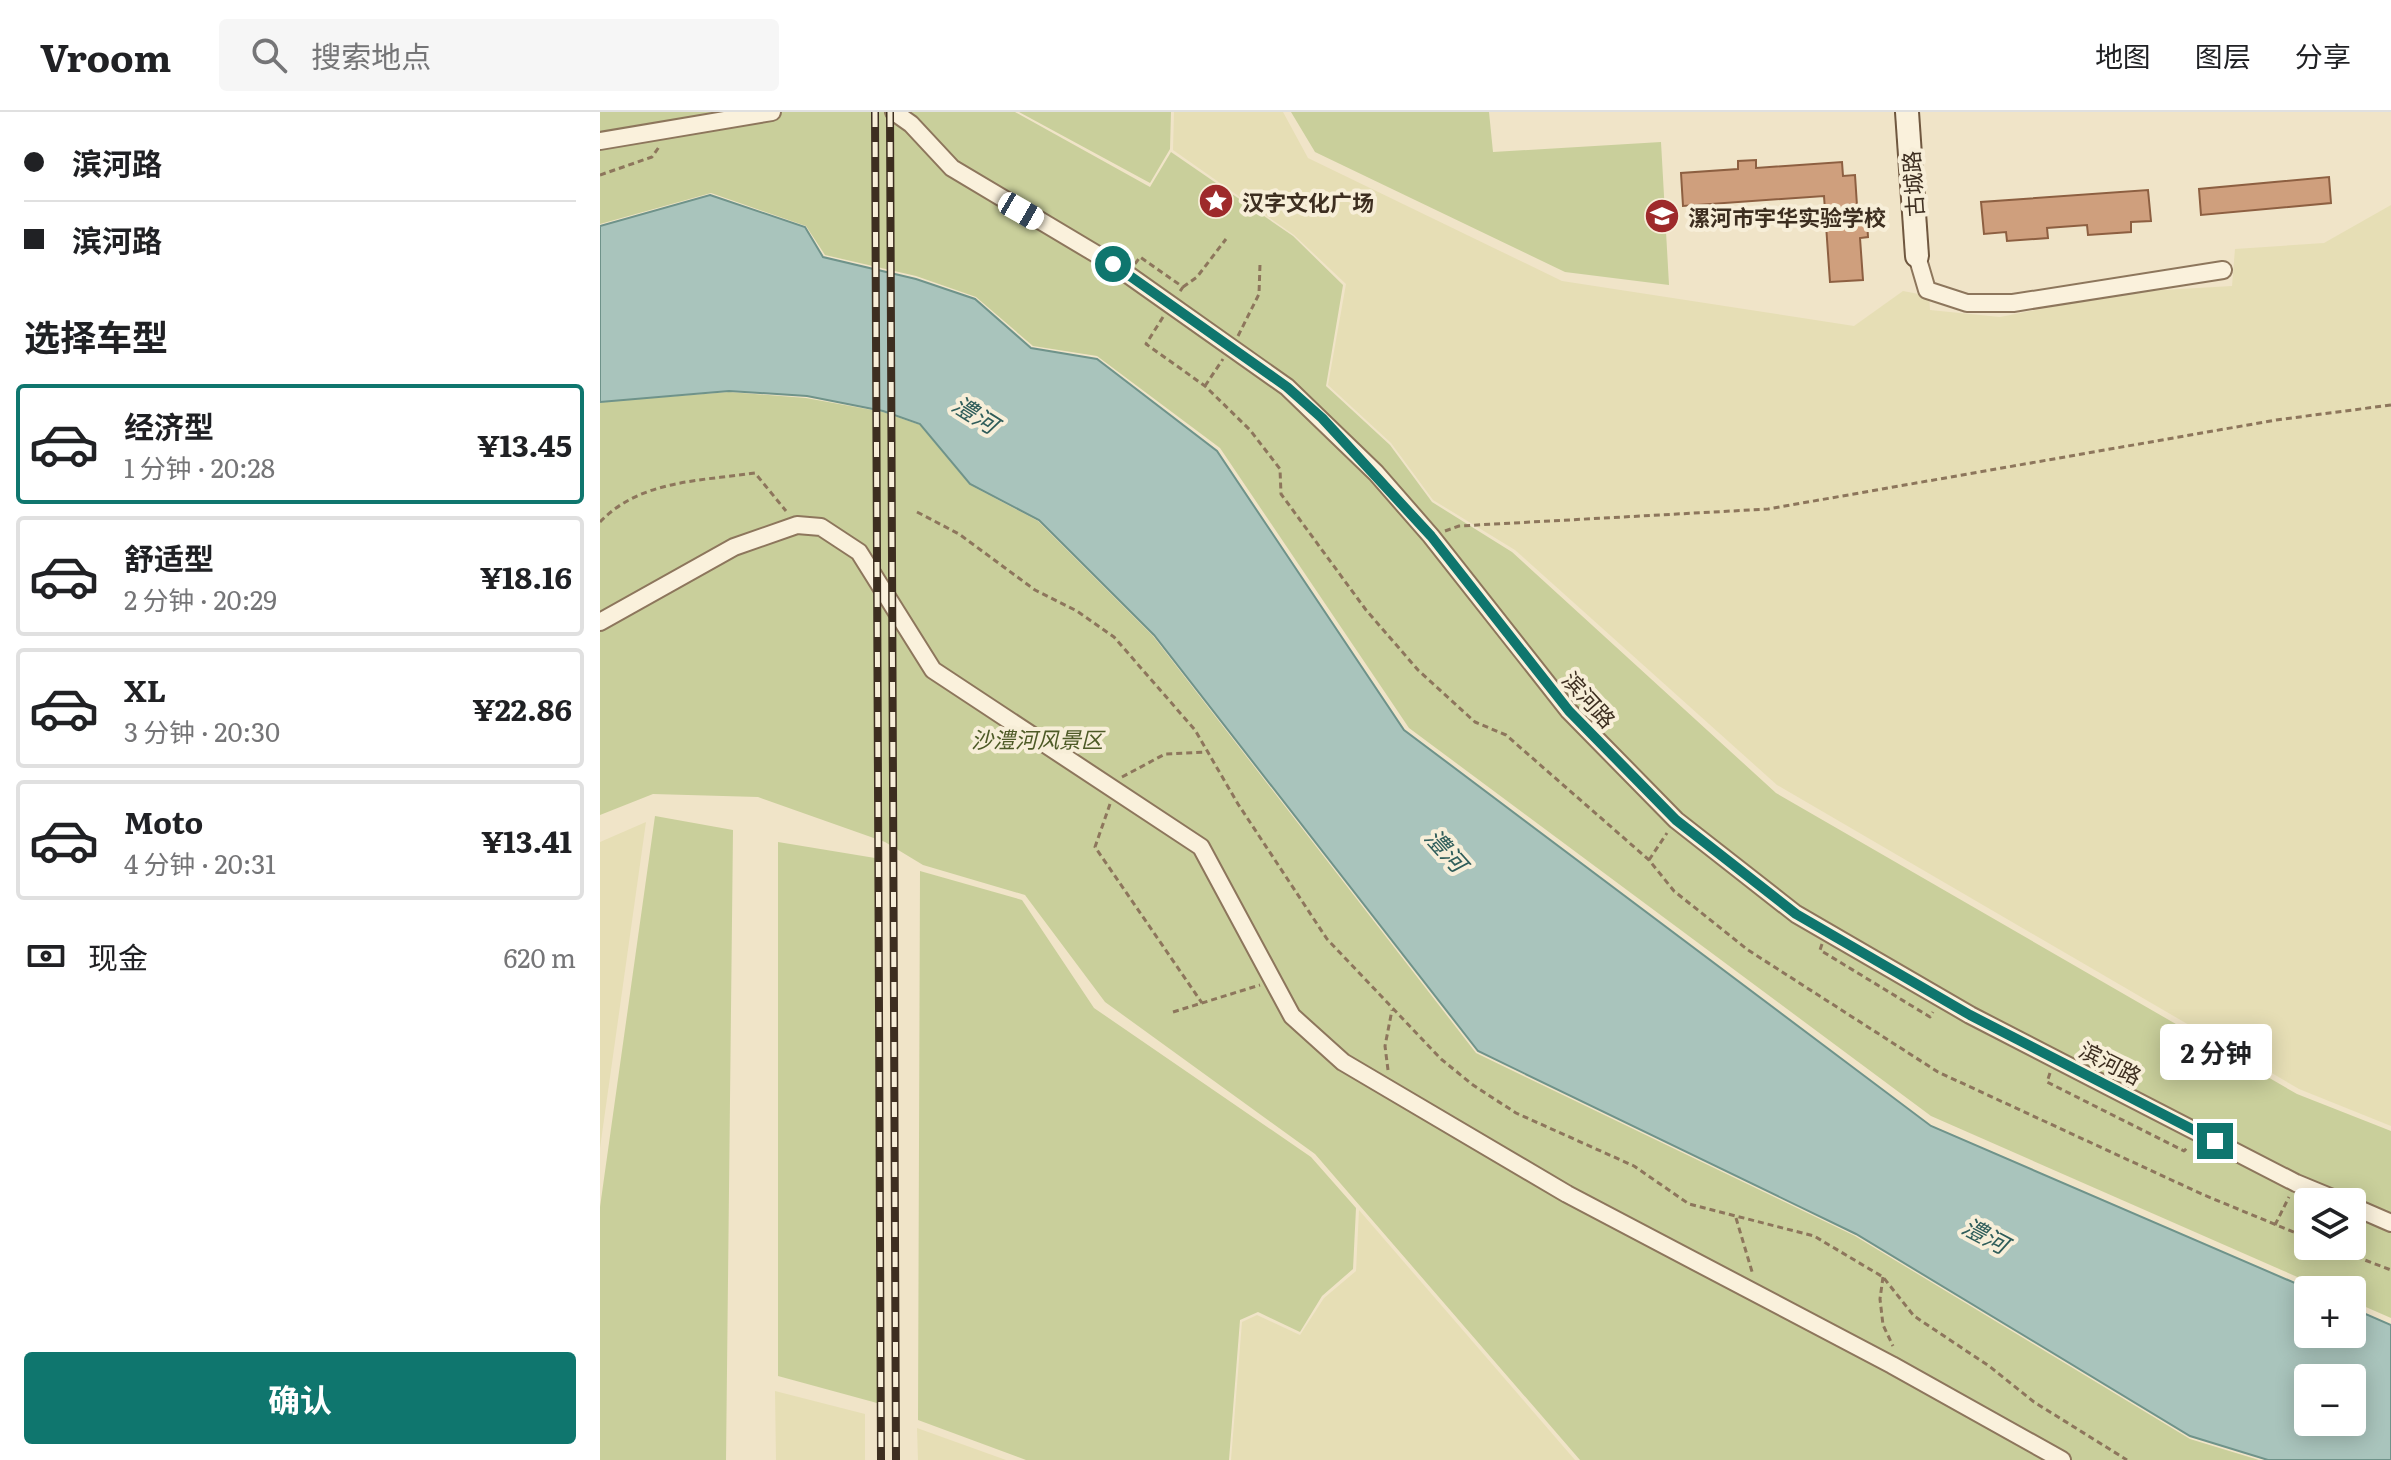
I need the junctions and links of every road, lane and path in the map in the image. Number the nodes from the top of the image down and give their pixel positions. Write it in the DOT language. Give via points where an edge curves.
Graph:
graph roads {
  1 [pos="772,112"];
  2 [pos="894,112"];
  3 [pos="1907,112"];
  4 [pos="663,128"];
  5 [pos="600,141"];
  6 [pos="600,175"];
  7 [pos="1226,239"];
  8 [pos="1917,256"];
  9 [pos="1260,264"];
  10 [pos="2223,270"];
  11 [pos="1183,287"];
  12 [pos="1170,305"];
  13 [pos="1146,344"];
  14 [pos="1232,347"];
  15 [pos="1205,386"];
  16 [pos="2391,405"];
  17 [pos="917,512"];
  18 [pos="600,522"];
  19 [pos="797,525"];
  20 [pos="1431,536"];
  21 [pos="600,622"];
  22 [pos="1207,752"];
  23 [pos="1112,786"];
  24 [pos="1676,820"];
  25 [pos="1649,860"];
  26 [pos="1271,981"];
  27 [pos="1202,1003"];
  28 [pos="1392,1010"];
  29 [pos="1173,1012"];
  30 [pos="1391,1092"];
  31 [pos="2296,1183"];
  32 [pos="2308,1188"];
  33 [pos="2366,1212"];
  34 [pos="1736,1218"];
  35 [pos="2391,1223"];
  36 [pos="2275,1225"];
  37 [pos="2365,1260"];
  38 [pos="2391,1270"];
  39 [pos="1883,1277"];
  40 [pos="1756,1294"];
  41 [pos="1892,1365"];
  42 [pos="2062,1460"];
  43 [pos="2127,1460"];
  1 -- 4 [label="street"];
  2 -- 12 [label="street, 滨河路" via="952,168 1113,264"];
  3 -- 8 [label="street, 古城路"];
  4 -- 5 [label="street"];
  4 -- 6 [label="path" via="652,157"];
  7 -- 11 [label="path"];
  8 -- 10 [label="street" via="1927,290 1967,303 2013,303"];
  9 -- 14 [label="path" via="1259,294"];
  12 -- 13 [label="path"];
  12 -- 14 [label="street, 滨河路"];
  14 -- 15 [label="path"];
  14 -- 20 [label="street, 滨河路" via="1322,418"];
  16 -- 20 [label="path" via="2276,420 1768,509 1459,526"];
  17 -- 22 [label="path" via="1114,637 1164,690"];
  18 -- 19 [label="path" via="645,489 755,473"];
  19 -- 21 [label="street" via="734,547"];
  19 -- 23 [label="street" via="821,527 859,552 933,670"];
  20 -- 24 [label="street, 滨河路" via="1569,711"];
  22 -- 23 [label="path" via="1165,754"];
  22 -- 28 [label="path" via="1327,939"];
  23 -- 26 [label="street" via="1201,847"];
  23 -- 27 [label="path" via="1095,847"];
  24 -- 25 [label="path"];
  24 -- 31 [label="street, 滨河路" via="1796,914 1970,1015"];
  26 -- 27 [label="path"];
  26 -- 30 [label="street" via="1292,1016 1343,1062"];
  27 -- 29 [label="path"];
  28 -- 30 [label="path" via="1385,1046"];
  28 -- 34 [label="path" via="1441,1059 1516,1113 1634,1166 1689,1204"];
  30 -- 40 [label="street" via="1567,1194"];
  31 -- 32 [label="street, 滨河路"];
  31 -- 36 [label="path"];
  33 -- 35 [label="street"];
  34 -- 39 [label="path" via="1814,1236"];
  34 -- 40 [label="path"];
  37 -- 38 [label="path"];
  39 -- 41 [label="path" via="1880,1299 1883,1325 1893,1340"];
  39 -- 43 [label="path" via="1914,1316 2034,1402"];
  40 -- 41 [label="street"];
  41 -- 42 [label="street"];
}
